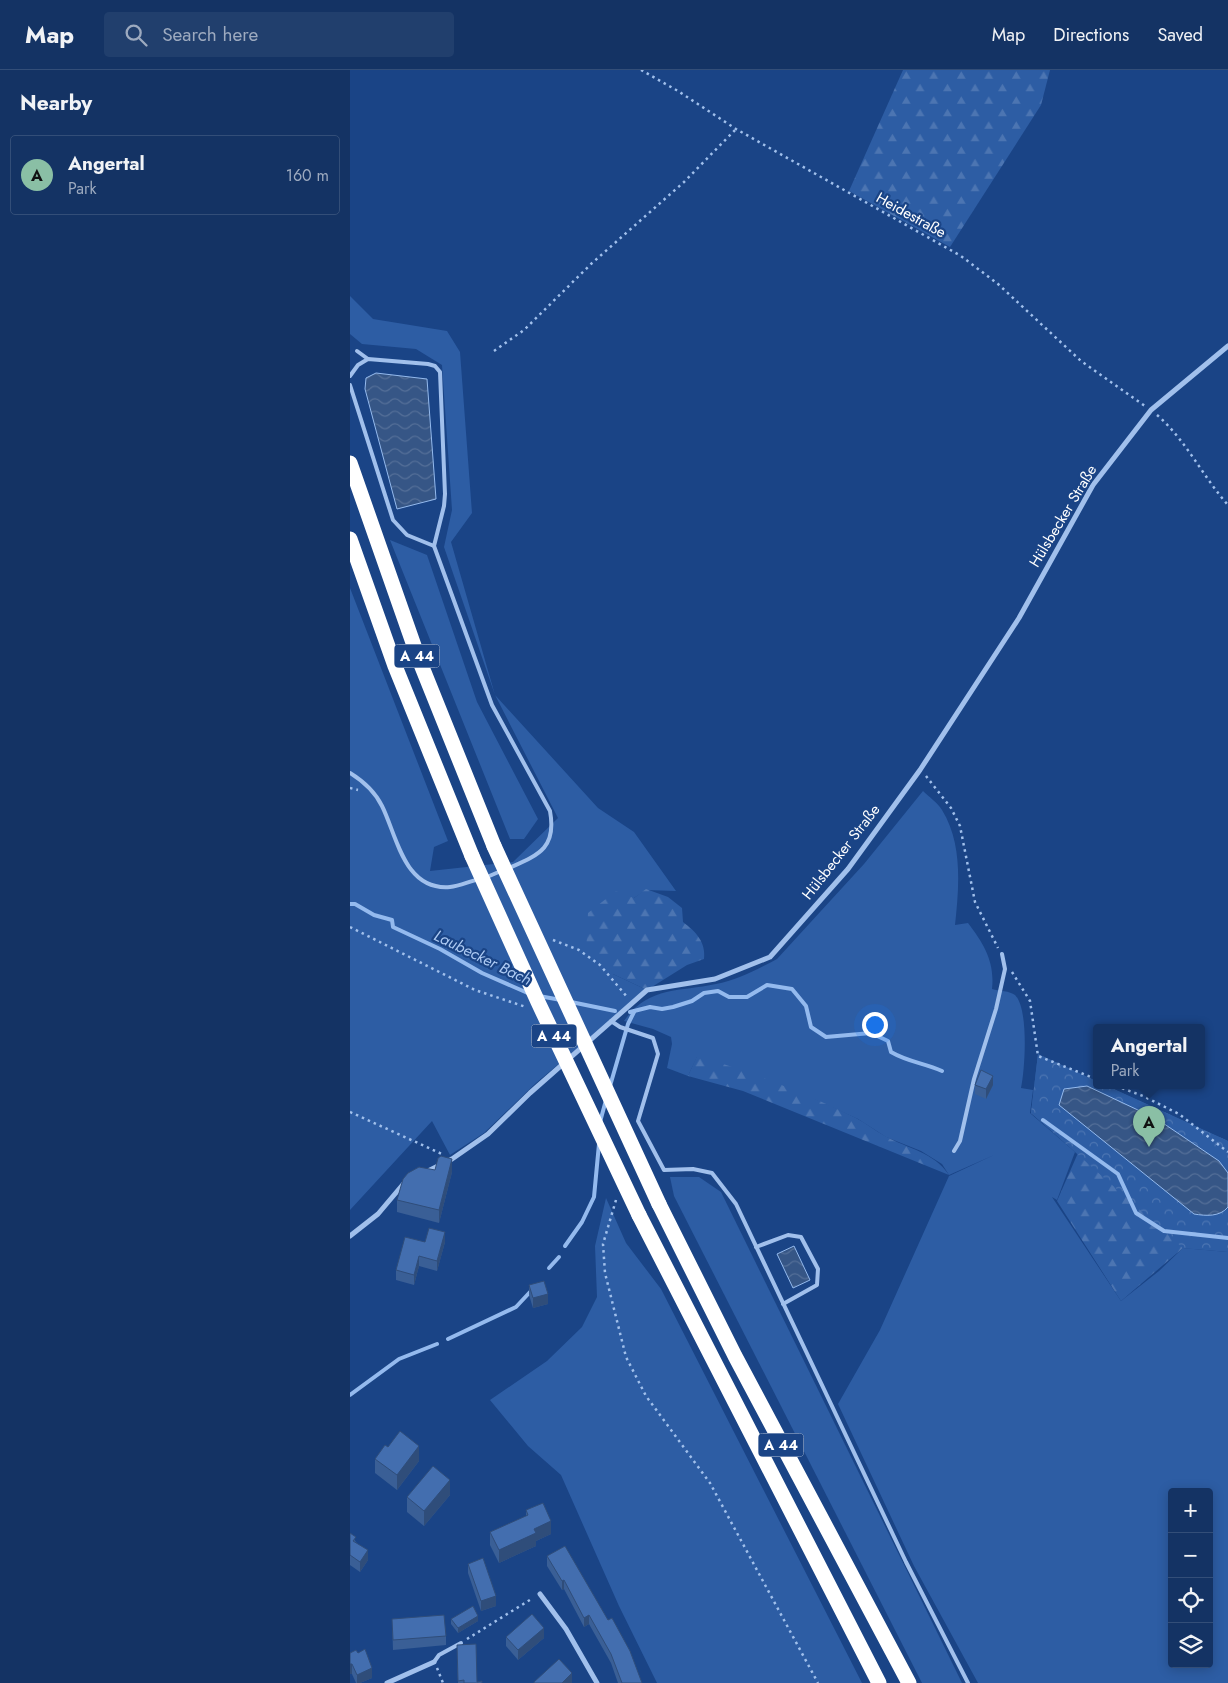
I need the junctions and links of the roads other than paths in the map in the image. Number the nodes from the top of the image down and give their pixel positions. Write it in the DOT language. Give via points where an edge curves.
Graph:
graph roads {
  1 [pos="1228,346"];
  2 [pos="357,351"];
  3 [pos="368,359"];
  4 [pos="350,376"];
  5 [pos="350,385"];
  6 [pos="350,463"];
  7 [pos="350,538"];
  8 [pos="434,546"];
  9 [pos="350,773"];
  10 [pos="1002,954"];
  11 [pos="611,1021"];
  12 [pos="954,1151"];
  13 [pos="420,1174"];
  14 [pos="413,1178"];
  15 [pos="350,1236"];
  16 [pos="756,1247"];
  17 [pos="783,1304"];
  18 [pos="540,1594"];
  19 [pos="461,1643"];
  20 [pos="434,1662"];
  21 [pos="387,1683"];
  22 [pos="597,1683"];
  23 [pos="879,1683"];
  24 [pos="909,1683"];
  25 [pos="968,1683"];
  1 -- 11 [label="street, Hülsbecker Straße" via="1151,410 1093,485 1019,618 920,770 848,869 770,957 715,980 647,990"];
  2 -- 3 [label="lane"];
  3 -- 4 [label="lane" via="358,365"];
  3 -- 8 [label="lane" via="428,364 440,372 445,494"];
  5 -- 8 [label="lane" via="393,520 407,535"];
  6 -- 24 [label="highway, A 44, bridge" via="418,657 494,846 659,1204 735,1356"];
  7 -- 23 [label="highway, A 44, bridge" via="395,666 472,856 538,1002 638,1214"];
  8 -- 9 [label="lane" via="492,705 550,812 553,826 550,840 538,854 488,877 449,887 431,884 407,865 377,798"];
  10 -- 12 [label="lane" via="1005,969 996,1009 974,1079 960,1141"];
  11 -- 13 [label="street, Hülsbecker Straße" via="488,1134 452,1159"];
  11 -- 16 [label="lane" via="653,1038 658,1054 638,1121 664,1170 712,1173 736,1204"];
  14 -- 15 [label="street" via="405,1182 378,1214"];
  16 -- 17 [label="lane"];
  16 -- 17 [label="lane" via="788,1235 801,1237 818,1269 817,1285"];
  17 -- 25 [label="lane" via="906,1562"];
  18 -- 22 [label="street" via="566,1629"];
  19 -- 20 [label="lane"];
  20 -- 21 [label="street"];
}
